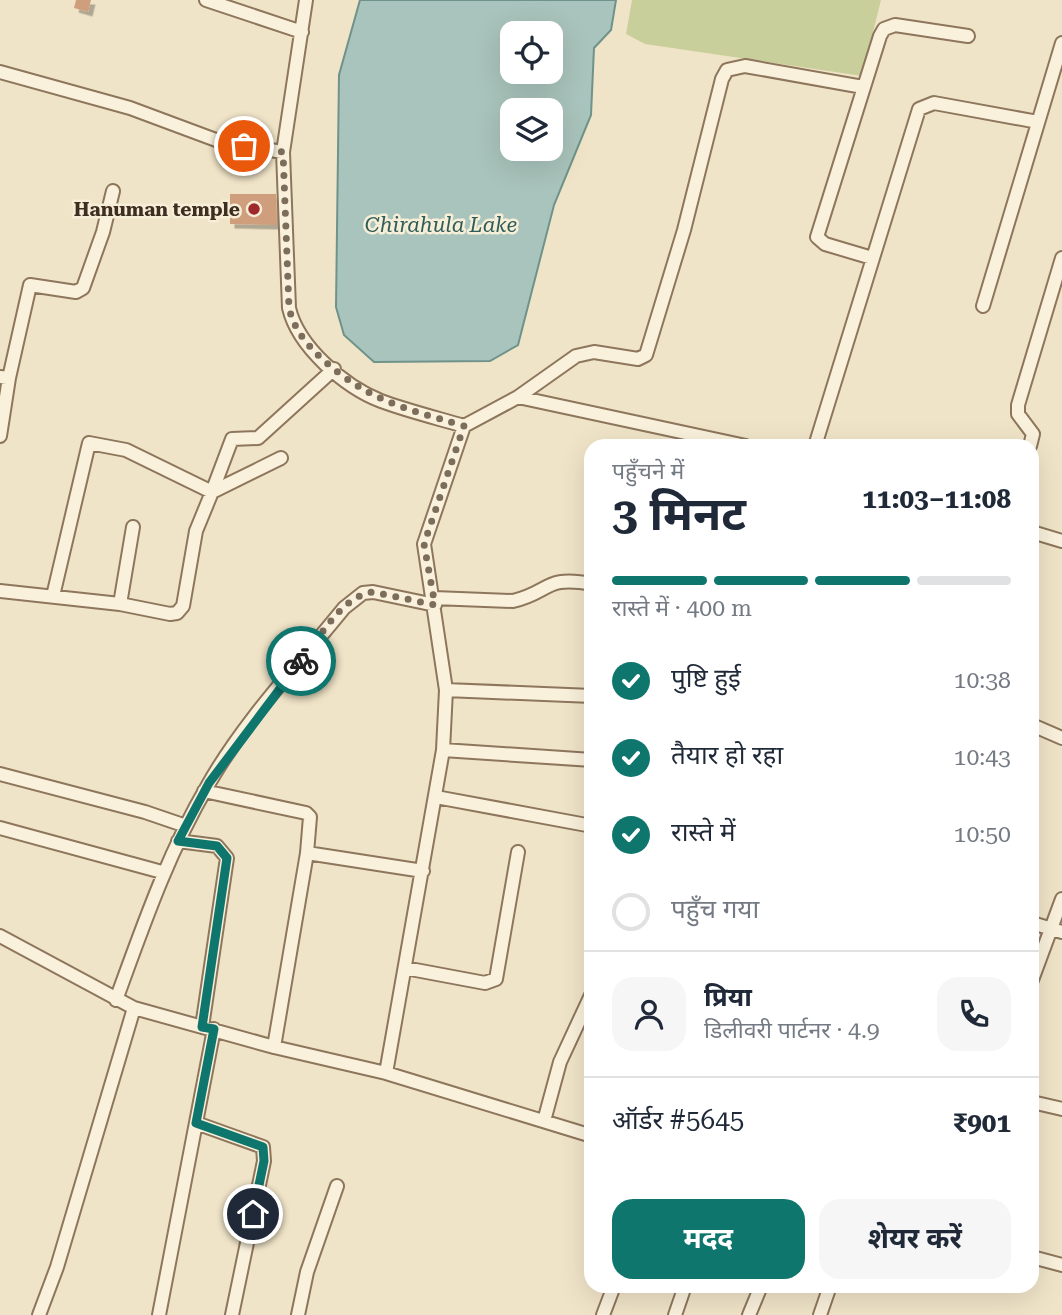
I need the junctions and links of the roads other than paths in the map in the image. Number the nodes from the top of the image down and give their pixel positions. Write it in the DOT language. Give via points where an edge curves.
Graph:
graph roads {
  1 [pos="206,0"];
  2 [pos="306,0"];
  3 [pos="302,32"];
  4 [pos="968,36"];
  5 [pos="1062,43"];
  6 [pos="0,72"];
  7 [pos="863,87"];
  8 [pos="1038,122"];
  9 [pos="283,152"];
  10 [pos="113,191"];
  11 [pos="872,258"];
  12 [pos="1062,258"];
  13 [pos="983,306"];
  14 [pos="334,369"];
  15 [pos="4,378"];
  16 [pos="518,397"];
  17 [pos="464,426"];
  18 [pos="0,436"];
  19 [pos="713,439"];
  20 [pos="817,439"];
  21 [pos="1032,439"];
  22 [pos="281,458"];
  23 [pos="212,492"];
  24 [pos="133,527"];
  25 [pos="1039,534"];
  26 [pos="1062,541"];
  27 [pos="584,583"];
  28 [pos="0,591"];
  29 [pos="53,596"];
  30 [pos="435,602"];
  31 [pos="120,604"];
  32 [pos="446,690"];
  33 [pos="584,696"];
  34 [pos="1039,728"];
  35 [pos="1062,738"];
  36 [pos="443,750"];
  37 [pos="584,759"];
  38 [pos="0,774"];
  39 [pos="204,791"];
  40 [pos="436,797"];
  41 [pos="584,825"];
  42 [pos="186,826"];
  43 [pos="0,828"];
  44 [pos="178,841"];
  45 [pos="518,852"];
  46 [pos="307,853"];
  47 [pos="423,871"];
  48 [pos="162,872"];
  49 [pos="1062,900"];
  50 [pos="1039,925"];
  51 [pos="1057,930"];
  52 [pos="0,936"];
  53 [pos="1039,966"];
  54 [pos="405,968"];
  55 [pos="116,1000"];
  56 [pos="134,1007"];
  57 [pos="584,1010"];
  58 [pos="208,1028"];
  59 [pos="274,1047"];
  60 [pos="386,1073"];
  61 [pos="1039,1104"];
  62 [pos="1062,1109"];
  63 [pos="544,1121"];
  64 [pos="196,1123"];
  65 [pos="584,1134"];
  66 [pos="337,1186"];
  67 [pos="1039,1259"];
  68 [pos="1062,1265"];
  69 [pos="611,1293"];
  70 [pos="683,1293"];
  71 [pos="758,1293"];
  72 [pos="828,1293"];
  73 [pos="39,1315"];
  74 [pos="159,1315"];
  75 [pos="232,1315"];
  76 [pos="298,1315"];
  77 [pos="603,1315"];
  78 [pos="675,1315"];
  79 [pos="749,1315"];
  80 [pos="820,1315"];
  1 -- 3 [label="street"];
  2 -- 3 [label="street"];
  3 -- 9 [label="street"];
  4 -- 7 [label="street" via="889,26 880,36"];
  5 -- 8 [label="street"];
  6 -- 9 [label="street" via="130,108 224,144"];
  7 -- 11 [label="street" via="817,237 825,244"];
  7 -- 16 [label="street" via="745,66 727,70 646,355 638,359 594,352 576,356"];
  8 -- 11 [label="street" via="934,103 919,109"];
  8 -- 13 [label="street"];
  9 -- 14 [label="street" via="293,326"];
  10 -- 15 [label="street" via="83,288 76,292 34,284 27,289"];
  11 -- 20 [label="street"];
  12 -- 21 [label="street" via="1018,405"];
  14 -- 17 [label="street" via="379,400"];
  14 -- 23 [label="street" via="258,438 232,439"];
  15 -- 18 [label="street"];
  16 -- 17 [label="street"];
  16 -- 19 [label="street"];
  17 -- 30 [label="street" via="424,544"];
  22 -- 23 [label="street"];
  23 -- 29 [label="street" via="126,450 89,443"];
  23 -- 31 [label="street" via="196,531 183,606 170,614"];
  24 -- 31 [label="street"];
  25 -- 26 [label="street"];
  27 -- 30 [label="street" via="549,583 513,601"];
  28 -- 29 [label="street"];
  29 -- 31 [label="street"];
  30 -- 32 [label="street"];
  30 -- 39 [label="street" via="373,592 363,593 344,608 256,717"];
  32 -- 33 [label="street"];
  32 -- 36 [label="street"];
  34 -- 35 [label="street"];
  36 -- 37 [label="street"];
  36 -- 40 [label="street"];
  38 -- 42 [label="street"];
  39 -- 42 [label="street"];
  39 -- 46 [label="street" via="306,813 310,817"];
  40 -- 41 [label="street"];
  40 -- 47 [label="street"];
  42 -- 44 [label="street"];
  43 -- 48 [label="street"];
  44 -- 48 [label="street"];
  44 -- 58 [label="street" via="217,846 227,858"];
  45 -- 54 [label="street" via="496,979 485,983"];
  46 -- 47 [label="street"];
  46 -- 59 [label="street"];
  47 -- 54 [label="street"];
  48 -- 55 [label="street"];
  49 -- 51 [label="street"];
  50 -- 51 [label="street"];
  51 -- 53 [label="street"];
  52 -- 55 [label="street"];
  54 -- 60 [label="street"];
  55 -- 56 [label="street"];
  56 -- 58 [label="street"];
  56 -- 73 [label="street"];
  57 -- 63 [label="street" via="560,1062"];
  58 -- 59 [label="street"];
  58 -- 64 [label="street"];
  59 -- 60 [label="street"];
  60 -- 63 [label="street"];
  61 -- 62 [label="street"];
  63 -- 65 [label="street"];
  64 -- 74 [label="street"];
  64 -- 75 [label="street" via="263,1147 264,1161"];
  66 -- 76 [label="street" via="307,1272"];
  67 -- 68 [label="street"];
  69 -- 77 [label="street"];
  70 -- 78 [label="street"];
  71 -- 79 [label="street"];
  72 -- 80 [label="street"];
}
